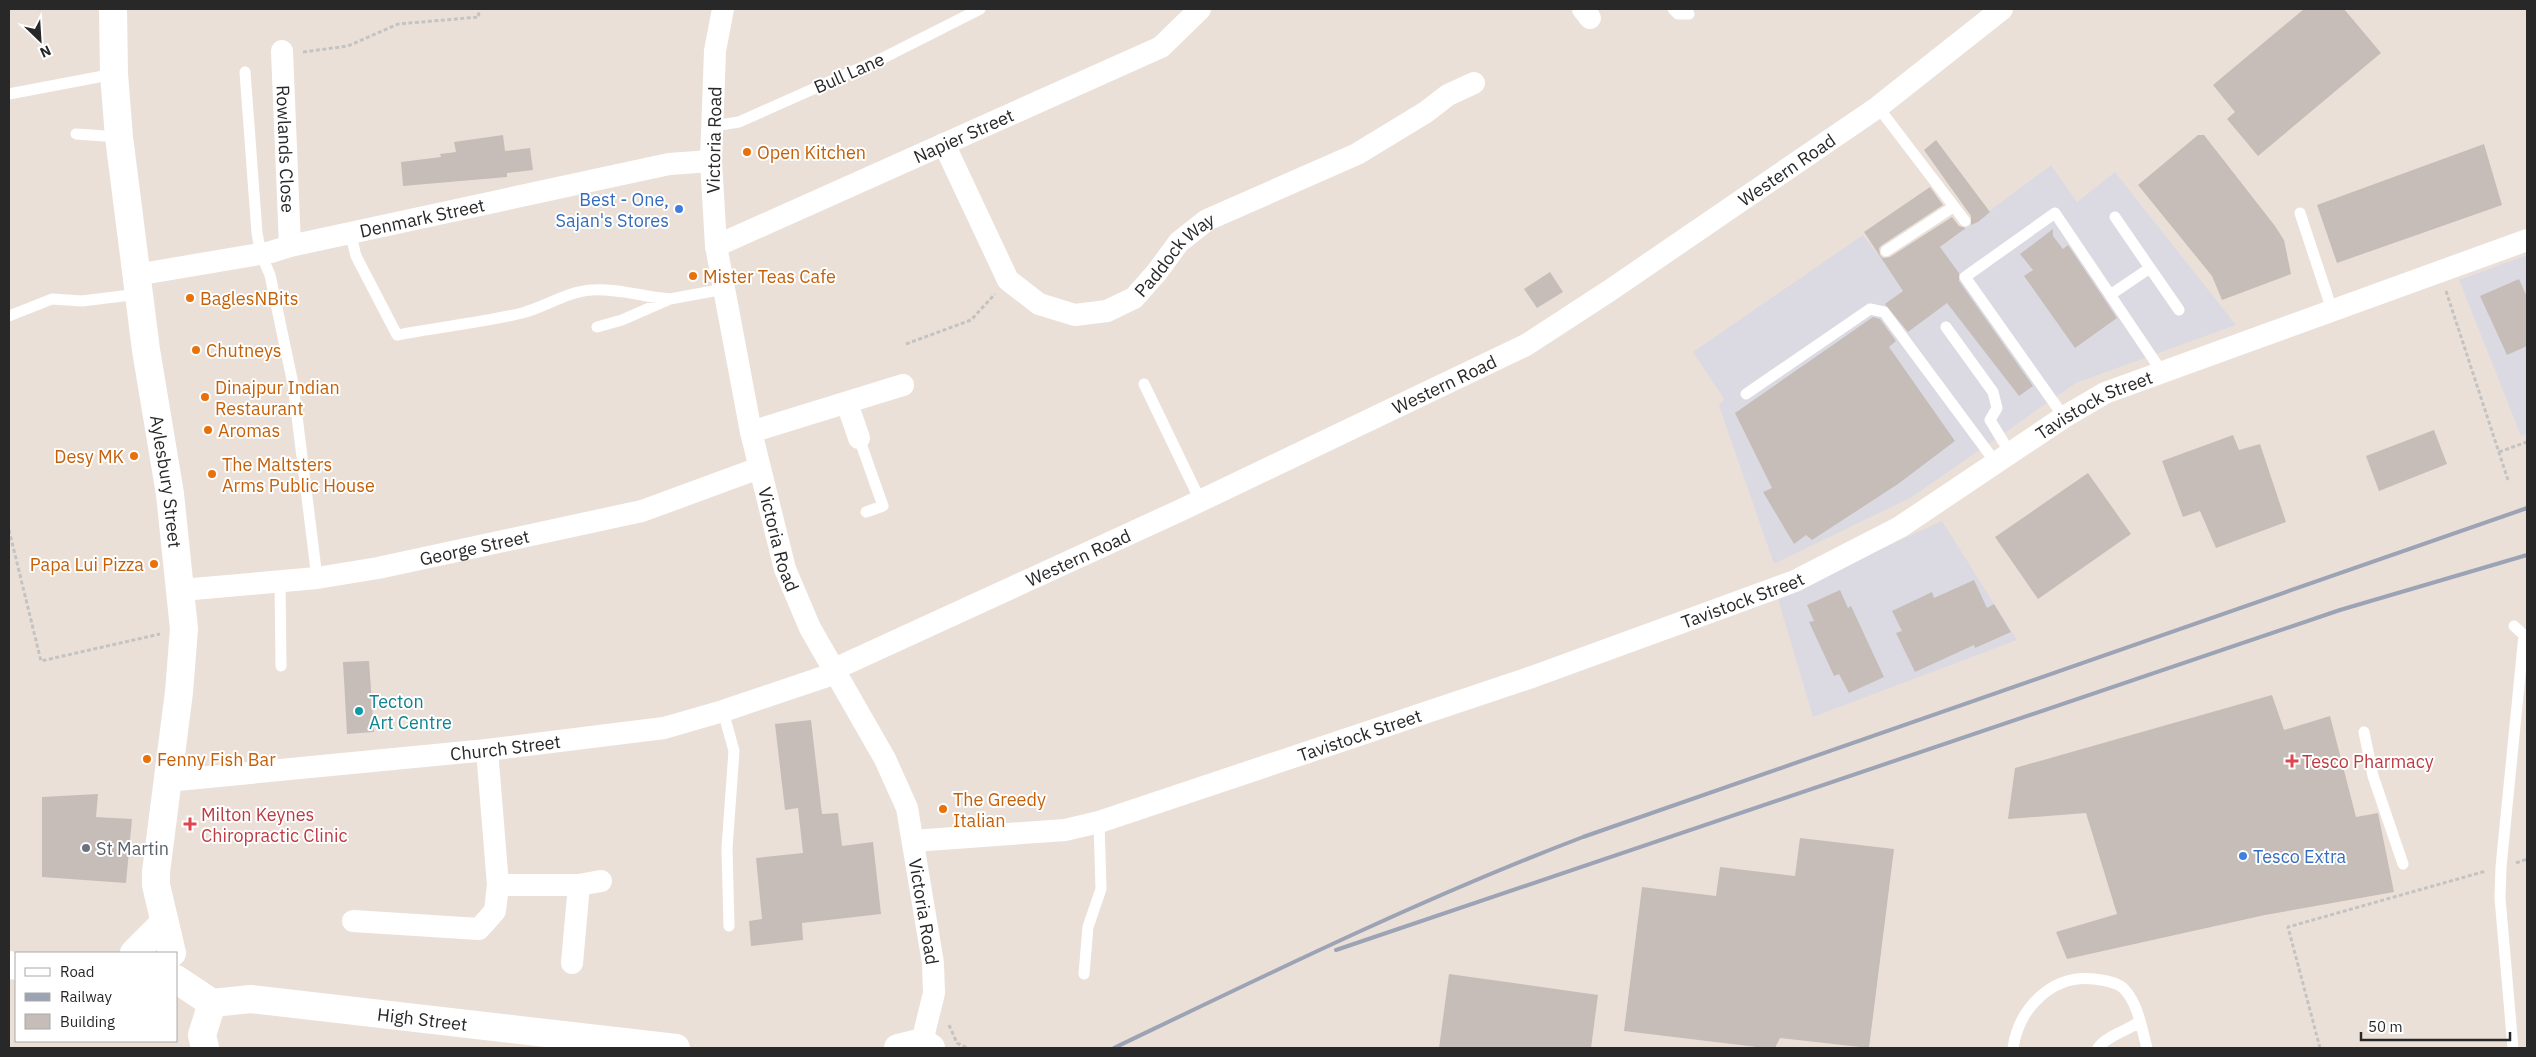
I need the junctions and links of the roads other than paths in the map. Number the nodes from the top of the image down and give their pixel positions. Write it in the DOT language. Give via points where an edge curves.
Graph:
graph roads {
  1 [pos="113,9"];
  2 [pos="723,9"];
  3 [pos="980,9"];
  4 [pos="1200,9"];
  5 [pos="1674,9"];
  6 [pos="2002,9"];
  7 [pos="1689,14"];
  8 [pos="282,52"];
  9 [pos="245,72"];
  10 [pos="114,74"];
  11 [pos="1474,83"];
  12 [pos="9,94"];
  13 [pos="1878,107"];
  14 [pos="713,126"];
  15 [pos="76,134"];
  16 [pos="119,137"];
  17 [pos="944,144"];
  18 [pos="711,161"];
  19 [pos="1953,207"];
  20 [pos="2300,213"];
  21 [pos="2115,217"];
  22 [pos="1965,222"];
  23 [pos="350,232"];
  24 [pos="2527,240"];
  25 [pos="290,246"];
  26 [pos="716,246"];
  27 [pos="1886,251"];
  28 [pos="261,254"];
  29 [pos="2150,268"];
  30 [pos="137,284"];
  31 [pos="724,289"];
  32 [pos="2110,295"];
  33 [pos="670,299"];
  34 [pos="2179,310"];
  35 [pos="2332,310"];
  36 [pos="9,316"];
  37 [pos="597,327"];
  38 [pos="1946,327"];
  39 [pos="2162,372"];
  40 [pos="1144,384"];
  41 [pos="903,385"];
  42 [pos="1746,394"];
  43 [pos="847,403"];
  44 [pos="2064,417"];
  45 [pos="751,432"];
  46 [pos="859,438"];
  47 [pos="2003,458"];
  48 [pos="759,468"];
  49 [pos="1200,500"];
  50 [pos="866,512"];
  51 [pos="317,578"];
  52 [pos="280,580"];
  53 [pos="182,590"];
  54 [pos="2514,626"];
  55 [pos="281,666"];
  56 [pos="834,671"];
  57 [pos="723,712"];
  58 [pos="2364,732"];
  59 [pos="487,750"];
  60 [pos="167,781"];
  61 [pos="1099,822"];
  62 [pos="913,841"];
  63 [pos="2403,864"];
  64 [pos="601,881"];
  65 [pos="498,885"];
  66 [pos="579,885"];
  67 [pos="353,921"];
  68 [pos="164,924"];
  69 [pos="729,926"];
  70 [pos="135,952"];
  71 [pos="172,952"];
  72 [pos="572,963"];
  73 [pos="1084,974"];
  74 [pos="178,980"];
  75 [pos="212,1003"];
  76 [pos="2139,1022"];
  77 [pos="917,1046"];
  78 [pos="205,1048"];
  79 [pos="676,1048"];
  80 [pos="2013,1048"];
  81 [pos="2098,1048"];
  82 [pos="2147,1048"];
  83 [pos="2513,1048"];
  1 -- 10 [label="street, Aylesbury Street"];
  2 -- 14 [label="street, Victoria Road" via="715,51"];
  3 -- 14 [label="lane, Bull Lane" via="885,57 739,122"];
  4 -- 17 [label="street, Napier Street" via="1161,47"];
  5 -- 7 [label="lane" via="1678,14"];
  6 -- 13 [label="street, Western Road"];
  8 -- 25 [label="street, Rowlands Close"];
  9 -- 28 [label="lane"];
  10 -- 12 [label="lane"];
  10 -- 16 [label="street, Aylesbury Street"];
  11 -- 17 [label="street, Paddock Way" via="1448,95 1357,154 1207,220 1179,242 1134,298 1107,311 1075,315 1039,304 1008,280"];
  13 -- 19 [label="lane"];
  13 -- 49 [label="street, Western Road" via="1526,345"];
  14 -- 18 [label="street, Victoria Road"];
  15 -- 16 [label="lane"];
  16 -- 30 [label="street, Aylesbury Street"];
  17 -- 26 [label="street, Napier Street"];
  18 -- 23 [label="street, Denmark Street" via="669,164"];
  18 -- 26 [label="street, Victoria Road"];
  19 -- 22 [label="lane"];
  19 -- 27 [label="lane"];
  20 -- 35 [label="lane"];
  21 -- 29 [label="lane"];
  23 -- 25 [label="street, Denmark Street"];
  23 -- 33 [label="lane" via="356,256 397,335 521,313 589,290 621,290"];
  24 -- 35 [label="street, Tavistock Street"];
  25 -- 28 [label="street, Denmark Street"];
  26 -- 31 [label="street, Victoria Road"];
  28 -- 30 [label="street, Denmark Street"];
  28 -- 51 [label="lane" via="270,275 293,384"];
  29 -- 32 [label="lane"];
  29 -- 34 [label="lane"];
  30 -- 36 [label="lane" via="82,302 52,299"];
  30 -- 53 [label="street, Aylesbury Street"];
  31 -- 33 [label="lane"];
  31 -- 45 [label="street, Victoria Road"];
  32 -- 39 [label="lane"];
  32 -- 44 [label="lane" via="2054,213 1966,277"];
  33 -- 37 [label="lane"];
  35 -- 39 [label="street, Tavistock Street"];
  38 -- 47 [label="lane" via="1992,392 1997,408 1990,420"];
  39 -- 44 [label="street, Tavistock Street" via="2105,393"];
  40 -- 49 [label="lane"];
  41 -- 43 [label="street"];
  42 -- 47 [label="lane" via="1870,309 1884,312"];
  43 -- 45 [label="street"];
  43 -- 46 [label="street"];
  44 -- 47 [label="street, Tavistock Street"];
  45 -- 48 [label="street, Victoria Road"];
  46 -- 50 [label="lane" via="883,506"];
  47 -- 61 [label="street, Tavistock Street" via="1900,527 1795,580 1532,677"];
  48 -- 51 [label="street, George Street" via="642,511 378,568"];
  48 -- 56 [label="street, Victoria Road" via="785,569 810,628"];
  49 -- 56 [label="street, Western Road"];
  51 -- 52 [label="street, George Street"];
  52 -- 53 [label="street, George Street"];
  52 -- 55 [label="lane"];
  53 -- 60 [label="street, Aylesbury Street" via="184,629"];
  54 -- 83 [label="lane" via="2524,635 2500,898"];
  56 -- 57 [label="street, Church Street"];
  56 -- 62 [label="street, Victoria Road" via="885,759 907,808"];
  57 -- 59 [label="street, Church Street" via="664,728"];
  57 -- 69 [label="lane" via="734,751 727,848"];
  58 -- 63 [label="lane" via="2372,776"];
  59 -- 60 [label="street, Church Street"];
  59 -- 65 [label="street"];
  60 -- 68 [label="street, Aylesbury Street" via="156,872"];
  61 -- 62 [label="street, Tavistock Street" via="1065,830"];
  61 -- 73 [label="lane" via="1102,889 1088,927"];
  62 -- 77 [label="street, Victoria Road" via="933,963 934,993"];
  64 -- 66 [label="street"];
  65 -- 66 [label="street"];
  65 -- 67 [label="street" via="495,911 479,929"];
  66 -- 72 [label="street"];
  68 -- 70 [label="street"];
  68 -- 71 [label="street, Aylesbury Street"];
  74 -- 75 [label="street"];
  75 -- 78 [label="street" via="202,1035"];
  75 -- 79 [label="street, High Street" via="251,999"];
  76 -- 80 [label="lane" via="2135,1006 2123,988 2107,980 2075,979 2053,987 2034,1001 2021,1020"];
  76 -- 81 [label="lane" via="2102,1042"];
  76 -- 82 [label="lane"];
}
